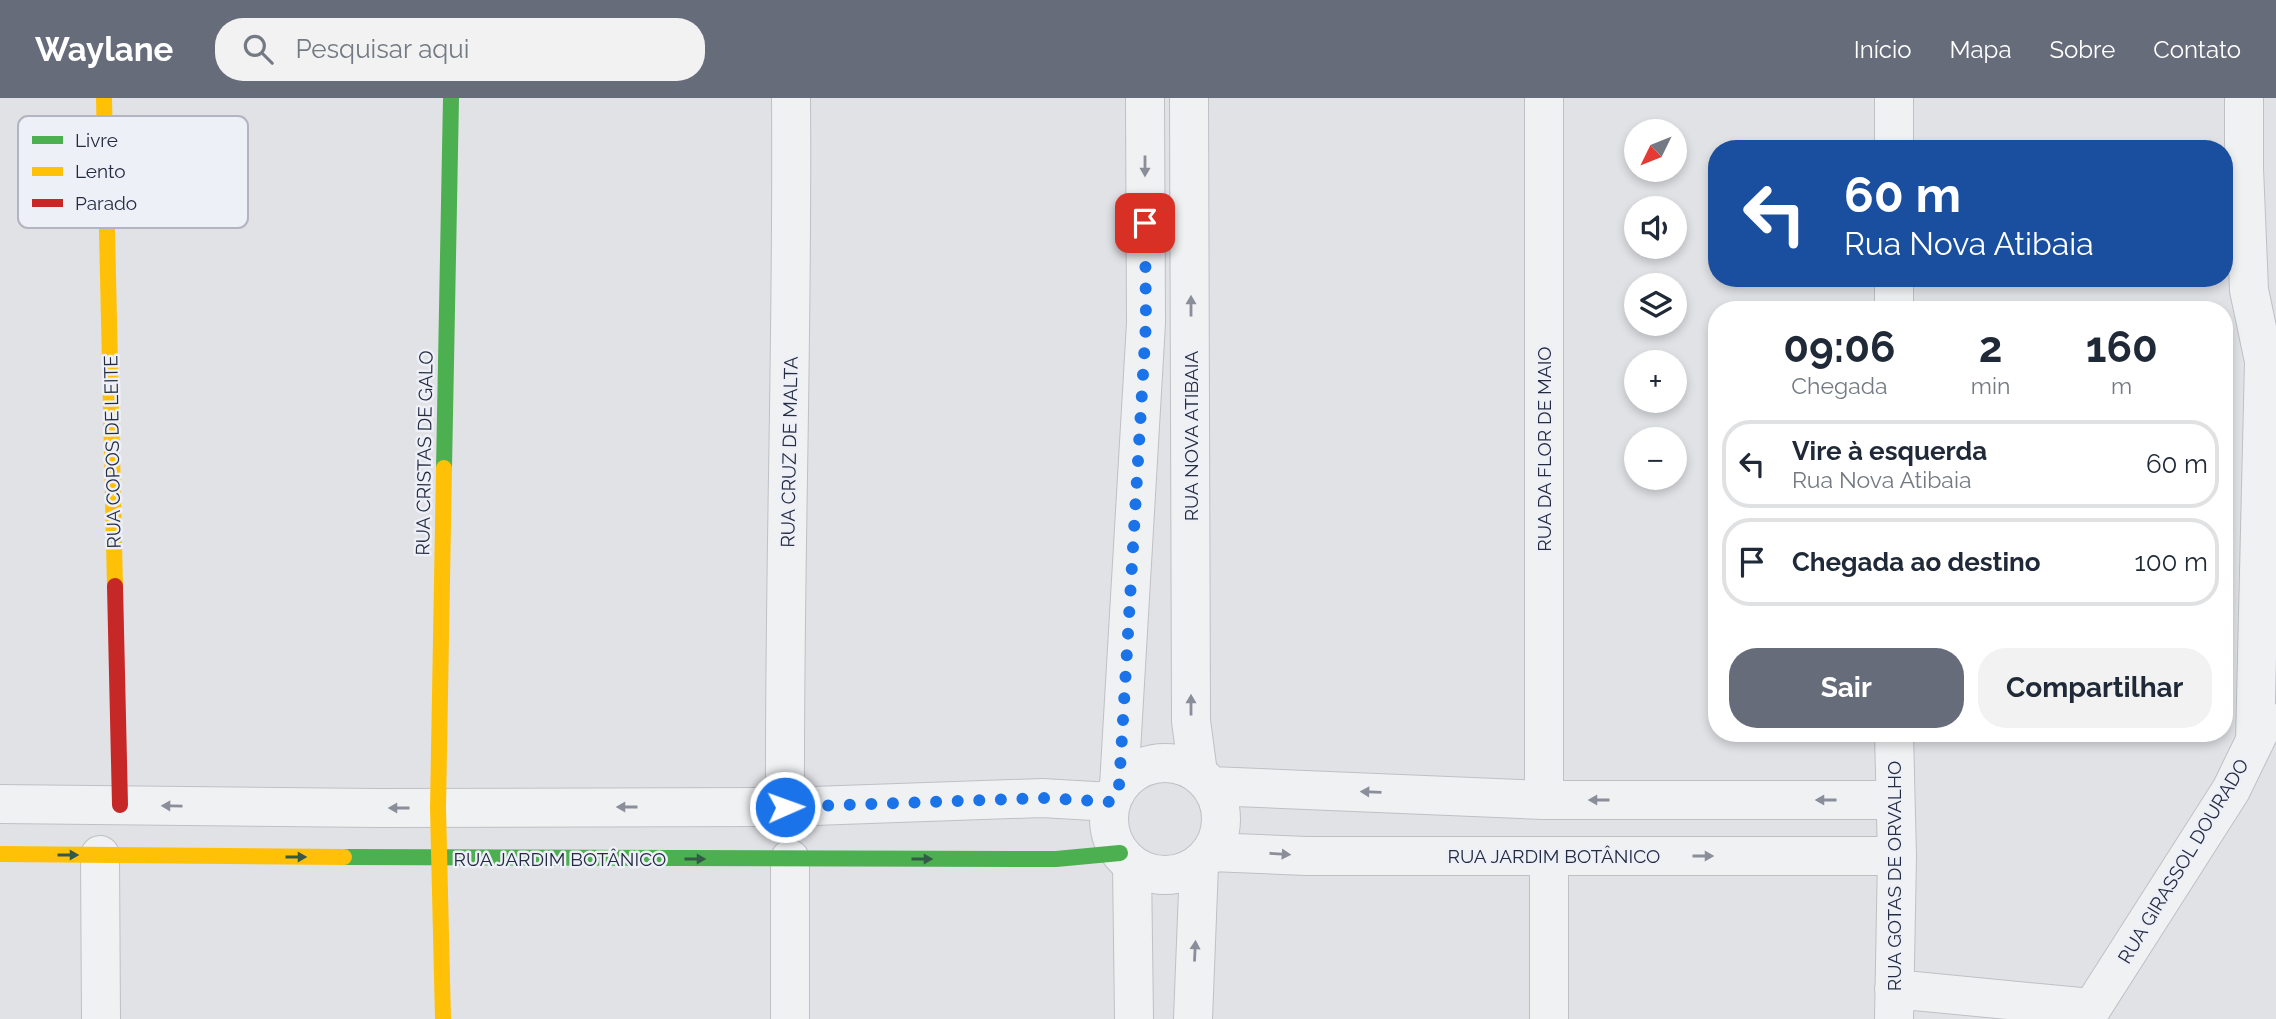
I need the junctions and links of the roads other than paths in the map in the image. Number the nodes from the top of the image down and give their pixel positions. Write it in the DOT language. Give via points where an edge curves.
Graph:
graph roads {
  1 [pos="104,98"];
  2 [pos="451,98"];
  3 [pos="791,98"];
  4 [pos="1145,98"];
  5 [pos="1189,98"];
  6 [pos="1544,98"];
  7 [pos="1894,98"];
  8 [pos="2244,98"];
  9 [pos="104,116"];
  10 [pos="1894,140"];
  11 [pos="107,228"];
  12 [pos="2270,372"];
  13 [pos="2276,700"];
  14 [pos="2255,741"];
  15 [pos="1894,742"];
  16 [pos="1204,779"];
  17 [pos="1115,794"];
  18 [pos="1544,800"];
  19 [pos="1894,800"];
  20 [pos="0,804"];
  21 [pos="120,805"];
  22 [pos="785,807"];
  23 [pos="438,808"];
  24 [pos="0,854"];
  25 [pos="100,855"];
  26 [pos="1549,856"];
  27 [pos="1897,856"];
  28 [pos="440,858"];
  29 [pos="1205,858"];
  30 [pos="790,859"];
  31 [pos="1126,859"];
  32 [pos="1894,1004"];
  33 [pos="2088,1014"];
  34 [pos="101,1019"];
  35 [pos="443,1019"];
  36 [pos="790,1019"];
  37 [pos="1134,1019"];
  38 [pos="1193,1019"];
  39 [pos="1549,1019"];
  1 -- 9 [label="street, RUA COPOS DE LEITE"];
  2 -- 23 [label="street, RUA CRISTAS DE GALO"];
  3 -- 22 [label="street, RUA CRUZ DE MALTA"];
  4 -- 17 [label="street, one-way" via="1146,323"];
  16 -- 5 [label="street, RUA NOVA ATIBAIA, one-way" via="1191,721"];
  6 -- 18 [label="street, RUA DA FLOR DE MAIO"];
  7 -- 10 [label="street"];
  8 -- 12 [label="street" via="2249,290"];
  11 -- 21 [label="street, RUA COPOS DE LEITE"];
  12 -- 14 [label="street"];
  13 -- 14 [label="street, RUA GIRASSOL DOURADO"];
  14 -- 33 [label="street, RUA GIRASSOL DOURADO" via="2231,790"];
  15 -- 19 [label="street, RUA GOTAS DE ORVALHO"];
  16 -- 17 [label="street" via="1182,765 1147,765 1131,774"];
  18 -- 16 [label="street, one-way"];
  16 -- 29 [label="street" via="1219,801 1222,819 1219,836"];
  17 -- 22 [label="street"];
  17 -- 31 [label="street" via="1109,819 1112,837"];
  19 -- 18 [label="street, one-way"];
  19 -- 27 [label="street, RUA GOTAS DE ORVALHO"];
  20 -- 21 [label="street"];
  23 -- 21 [label="street, one-way"];
  22 -- 23 [label="street, one-way"];
  23 -- 28 [label="street, RUA CRISTAS DE GALO"];
  24 -- 25 [label="street, RUA JARDIM BOTÂNICO, one-way"];
  25 -- 28 [label="street, RUA JARDIM BOTÂNICO, one-way"];
  25 -- 34 [label="street"];
  26 -- 27 [label="street, RUA JARDIM BOTÂNICO, one-way"];
  29 -- 26 [label="street, RUA JARDIM BOTÂNICO, one-way"];
  26 -- 39 [label="street"];
  27 -- 32 [label="street, RUA GOTAS DE ORVALHO"];
  28 -- 30 [label="street, RUA JARDIM BOTÂNICO, one-way"];
  28 -- 35 [label="street"];
  29 -- 31 [label="street" via="1183,873 1166,876 1149,873"];
  38 -- 29 [label="street, one-way"];
  30 -- 31 [label="street, RUA JARDIM BOTÂNICO, one-way"];
  30 -- 36 [label="street"];
  31 -- 37 [label="street"];
  32 -- 33 [label="street"];
}
